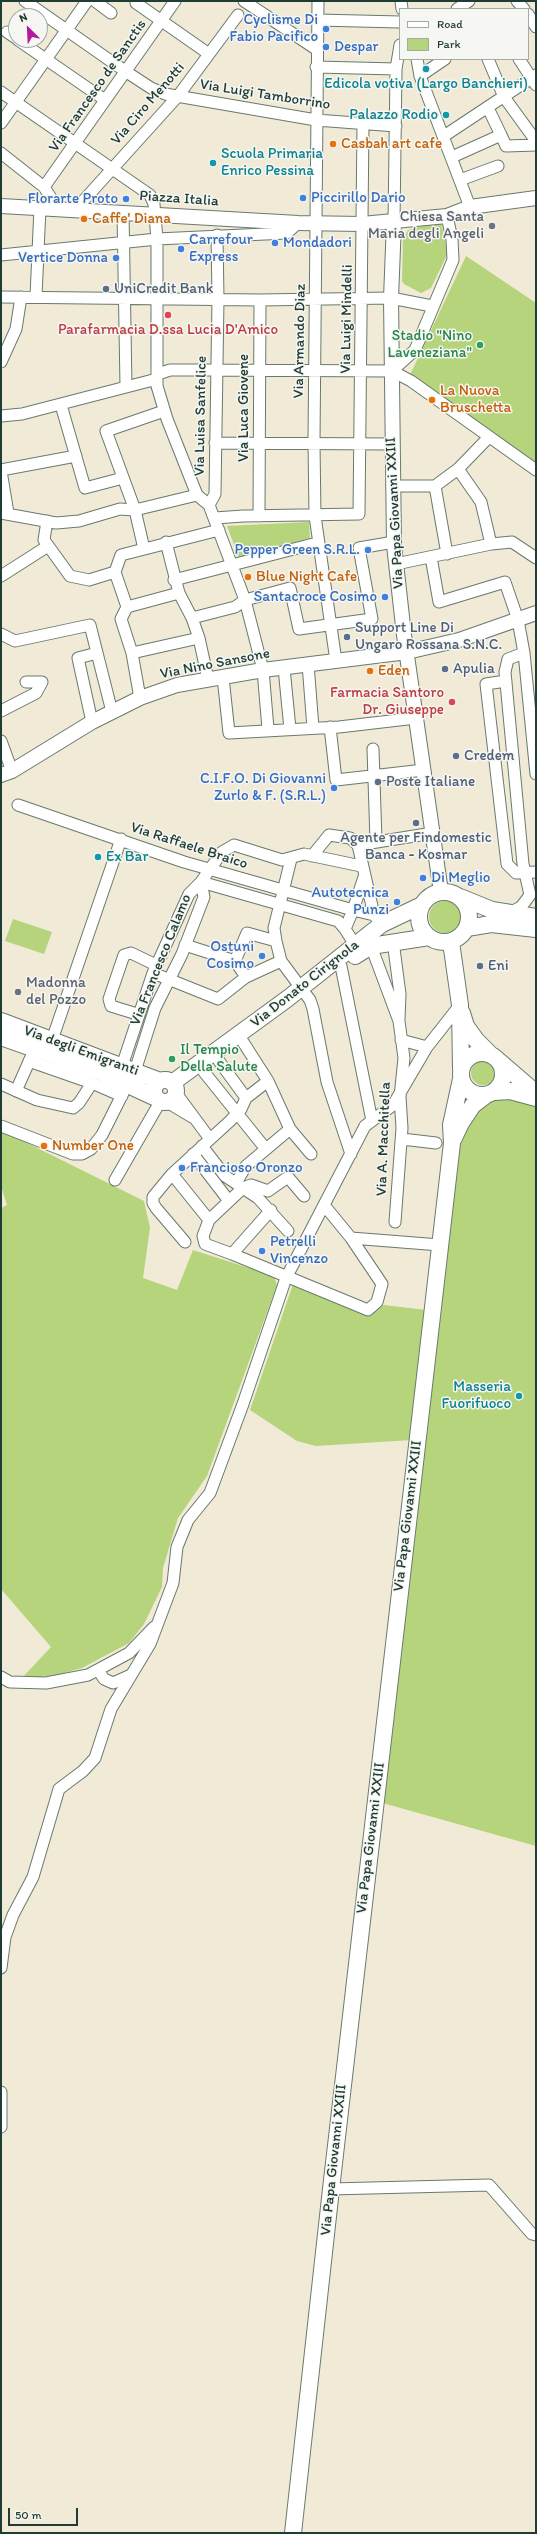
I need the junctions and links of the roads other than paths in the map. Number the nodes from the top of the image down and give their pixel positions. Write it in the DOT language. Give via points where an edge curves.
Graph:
graph roads {
  1 [pos="25,1"];
  2 [pos="87,1"];
  3 [pos="95,1"];
  4 [pos="175,1"];
  5 [pos="244,1"];
  6 [pos="318,1"];
  7 [pos="469,1"];
  8 [pos="136,3"];
  9 [pos="458,8"];
  10 [pos="111,13"];
  11 [pos="238,15"];
  12 [pos="529,17"];
  13 [pos="317,20"];
  14 [pos="161,21"];
  15 [pos="399,22"];
  16 [pos="536,27"];
  17 [pos="66,31"];
  18 [pos="29,48"];
  19 [pos="316,49"];
  20 [pos="399,51"];
  21 [pos="208,54"];
  22 [pos="46,60"];
  23 [pos="417,60"];
  24 [pos="444,60"];
  25 [pos="488,60"];
  26 [pos="520,60"];
  27 [pos="316,68"];
  28 [pos="396,69"];
  29 [pos="125,71"];
  30 [pos="420,76"];
  31 [pos="534,79"];
  32 [pos="1,92"];
  33 [pos="178,96"];
  34 [pos="504,97"];
  35 [pos="105,100"];
  36 [pos="16,102"];
  37 [pos="488,108"];
  38 [pos="316,120"];
  39 [pos="1,123"];
  40 [pos="363,123"];
  41 [pos="396,124"];
  42 [pos="501,135"];
  43 [pos="444,136"];
  44 [pos="536,141"];
  45 [pos="76,144"];
  46 [pos="536,145"];
  47 [pos="1,152"];
  48 [pos="452,157"];
  49 [pos="498,166"];
  50 [pos="111,169"];
  51 [pos="460,180"];
  52 [pos="44,187"];
  53 [pos="536,198"];
  54 [pos="1,206"];
  55 [pos="470,207"];
  56 [pos="40,208"];
  57 [pos="58,209"];
  58 [pos="79,209"];
  59 [pos="124,212"];
  60 [pos="155,214"];
  61 [pos="447,216"];
  62 [pos="394,222"];
  63 [pos="298,223"];
  64 [pos="316,224"];
  65 [pos="362,224"];
  66 [pos="216,236"];
  67 [pos="157,239"];
  68 [pos="123,243"];
  69 [pos="36,252"];
  70 [pos="1,255"];
  71 [pos="21,296"];
  72 [pos="36,296"];
  73 [pos="1,297"];
  74 [pos="124,298"];
  75 [pos="159,298"];
  76 [pos="316,298"];
  77 [pos="391,298"];
  78 [pos="218,299"];
  79 [pos="362,299"];
  80 [pos="260,300"];
  81 [pos="432,306"];
  82 [pos="1,362"];
  83 [pos="216,370"];
  84 [pos="259,371"];
  85 [pos="315,371"];
  86 [pos="361,371"];
  87 [pos="392,371"];
  88 [pos="158,377"];
  89 [pos="126,387"];
  90 [pos="61,405"];
  91 [pos="164,411"];
  92 [pos="1,416"];
  93 [pos="489,437"];
  94 [pos="215,443"];
  95 [pos="258,443"];
  96 [pos="314,443"];
  97 [pos="361,444"];
  98 [pos="391,444"];
  99 [pos="76,456"];
  100 [pos="458,469"];
  101 [pos="1,470"];
  102 [pos="536,470"];
  103 [pos="123,478"];
  104 [pos="2,482"];
  105 [pos="392,486"];
  106 [pos="435,486"];
  107 [pos="197,494"];
  108 [pos="209,505"];
  109 [pos="135,510"];
  110 [pos="4,513"];
  111 [pos="260,516"];
  112 [pos="315,516"];
  113 [pos="215,518"];
  114 [pos="48,521"];
  115 [pos="220,530"];
  116 [pos="166,542"];
  117 [pos="394,542"];
  118 [pos="318,543"];
  119 [pos="491,544"];
  120 [pos="48,546"];
  121 [pos="144,549"];
  122 [pos="447,554"];
  123 [pos="431,557"];
  124 [pos="536,558"];
  125 [pos="396,564"];
  126 [pos="233,566"];
  127 [pos="115,572"];
  128 [pos="1,576"];
  129 [pos="174,580"];
  130 [pos="178,593"];
  131 [pos="245,600"];
  132 [pos="127,607"];
  133 [pos="536,613"];
  134 [pos="192,618"];
  135 [pos="518,620"];
  136 [pos="332,626"];
  137 [pos="1,634"];
  138 [pos="199,638"];
  139 [pos="407,652"];
  140 [pos="97,653"];
  141 [pos="132,653"];
  142 [pos="524,653"];
  143 [pos="336,661"];
  144 [pos="308,664"];
  145 [pos="284,668"];
  146 [pos="263,670"];
  147 [pos="223,677"];
  148 [pos="208,679"];
  149 [pos="506,681"];
  150 [pos="26,682"];
  151 [pos="140,698"];
  152 [pos="1,711"];
  153 [pos="112,712"];
  154 [pos="416,718"];
  155 [pos="92,722"];
  156 [pos="330,727"];
  157 [pos="290,728"];
  158 [pos="312,728"];
  159 [pos="268,730"];
  160 [pos="1,741"];
  161 [pos="373,749"];
  162 [pos="424,770"];
  163 [pos="6,773"];
  164 [pos="536,774"];
  165 [pos="374,776"];
  166 [pos="18,805"];
  167 [pos="433,834"];
  168 [pos="120,838"];
  169 [pos="376,841"];
  170 [pos="358,845"];
  171 [pos="312,856"];
  172 [pos="291,859"];
  173 [pos="361,866"];
  174 [pos="209,869"];
  175 [pos="530,872"];
  176 [pos="364,877"];
  177 [pos="202,882"];
  178 [pos="282,891"];
  179 [pos="441,892"];
  180 [pos="460,897"];
  181 [pos="279,904"];
  182 [pos="422,905"];
  183 [pos="352,910"];
  184 [pos="509,913"];
  185 [pos="536,917"];
  186 [pos="378,919"];
  187 [pos="467,928"];
  188 [pos="345,929"];
  189 [pos="536,929"];
  190 [pos="429,938"];
  191 [pos="276,941"];
  192 [pos="393,941"];
  193 [pos="451,942"];
  194 [pos="185,945"];
  195 [pos="355,945"];
  196 [pos="372,946"];
  197 [pos="235,961"];
  198 [pos="281,961"];
  199 [pos="340,966"];
  200 [pos="154,969"];
  201 [pos="246,977"];
  202 [pos="169,980"];
  203 [pos="303,991"];
  204 [pos="460,1005"];
  205 [pos="138,1014"];
  206 [pos="1,1021"];
  207 [pos="399,1021"];
  208 [pos="1,1037"];
  209 [pos="52,1040"];
  210 [pos="401,1040"];
  211 [pos="243,1042"];
  212 [pos="427,1047"];
  213 [pos="32,1056"];
  214 [pos="495,1058"];
  215 [pos="219,1061"];
  216 [pos="204,1072"];
  217 [pos="461,1074"];
  218 [pos="127,1079"];
  219 [pos="268,1081"];
  220 [pos="92,1083"];
  221 [pos="1,1084"];
  222 [pos="16,1091"];
  223 [pos="165,1093"];
  224 [pos="400,1093"];
  225 [pos="536,1093"];
  226 [pos="490,1094"];
  227 [pos="246,1098"];
  228 [pos="536,1098"];
  229 [pos="238,1114"];
  230 [pos="372,1121"];
  231 [pos="1,1126"];
  232 [pos="290,1129"];
  233 [pos="402,1139"];
  234 [pos="206,1142"];
  235 [pos="436,1143"];
  236 [pos="452,1144"];
  237 [pos="266,1148"];
  238 [pos="193,1154"];
  239 [pos="311,1154"];
  240 [pos="351,1154"];
  241 [pos="172,1174"];
  242 [pos="115,1180"];
  243 [pos="240,1185"];
  244 [pos="304,1196"];
  245 [pos="230,1201"];
  246 [pos="324,1205"];
  247 [pos="271,1210"];
  248 [pos="209,1220"];
  249 [pos="395,1222"];
  250 [pos="288,1231"];
  251 [pos="351,1238"];
  252 [pos="185,1242"];
  253 [pos="440,1245"];
  254 [pos="232,1254"];
  255 [pos="286,1278"];
  256 [pos="156,1625"];
  257 [pos="129,1653"];
  258 [pos="140,1661"];
  259 [pos="98,1670"];
  260 [pos="131,1676"];
  261 [pos="1,1677"];
  262 [pos="1,1968"];
  263 [pos="1,2092"];
  264 [pos="1,2127"];
  265 [pos="331,2189"];
  266 [pos="536,2235"];
  267 [pos="293,2533"];
  1 -- 17 [label="street, Via Luigi Tamborrino"];
  2 -- 17 [label="street"];
  3 -- 10 [label="street"];
  4 -- 14 [label="street, Via Francesco de Sanctis"];
  5 -- 19 [label="street"];
  6 -- 13 [label="street, Via Armando Diaz"];
  7 -- 9 [label="street"];
  8 -- 14 [label="street"];
  11 -- 21 [label="street, Via Ciro Menotti"];
  12 -- 16 [label="street"];
  13 -- 15 [label="street"];
  13 -- 19 [label="street, Via Armando Diaz"];
  14 -- 21 [label="street"];
  14 -- 29 [label="street, Via Francesco de Sanctis"];
  17 -- 22 [label="street"];
  17 -- 29 [label="street, Via Luigi Tamborrino"];
  18 -- 22 [label="street"];
  19 -- 27 [label="street, Via Armando Diaz"];
  20 -- 28 [label="street, Via Papa Giovanni XXIII"];
  21 -- 33 [label="street, Via Ciro Menotti"];
  22 -- 35 [label="street"];
  22 -- 36 [label="street"];
  23 -- 30 [label="street"];
  24 -- 30 [label="street"];
  25 -- 34 [label="street"];
  26 -- 31 [label="street"];
  27 -- 28 [label="street"];
  27 -- 38 [label="street, Via Armando Diaz"];
  28 -- 41 [label="street, Via Papa Giovanni XXIII"];
  29 -- 33 [label="street, Via Luigi Tamborrino" via="151,88"];
  29 -- 35 [label="street, Via Francesco de Sanctis"];
  30 -- 43 [label="street"];
  31 -- 34 [label="street"];
  32 -- 36 [label="street"];
  33 -- 38 [label="street, Via Luigi Tamborrino"];
  33 -- 50 [label="street, Via Ciro Menotti"];
  34 -- 37 [label="street"];
  34 -- 44 [label="street"];
  35 -- 45 [label="street, Via Francesco de Sanctis"];
  36 -- 39 [label="street"];
  36 -- 45 [label="street"];
  37 -- 42 [label="street"];
  37 -- 43 [label="street"];
  38 -- 40 [label="street, Via Luigi Tamborrino"];
  38 -- 64 [label="street, Via Armando Diaz"];
  40 -- 41 [label="street, Via Luigi Tamborrino"];
  40 -- 65 [label="street, Via Luigi Mindelli"];
  41 -- 62 [label="street, Via Papa Giovanni XXIII"];
  42 -- 46 [label="street" via="506,146"];
  42 -- 48 [label="street"];
  43 -- 48 [label="street"];
  45 -- 50 [label="street"];
  45 -- 52 [label="street, Via Francesco de Sanctis"];
  47 -- 52 [label="street"];
  48 -- 51 [label="street"];
  49 -- 51 [label="street"];
  50 -- 58 [label="street, Via Ciro Menotti"];
  50 -- 60 [label="street" via="150,195"];
  51 -- 55 [label="street"];
  52 -- 57 [label="street"];
  53 -- 55 [label="street, Piazza Italia"];
  54 -- 56 [label="street, Piazza Italia"];
  55 -- 61 [label="street, Piazza Italia"];
  56 -- 57 [label="street, Piazza Italia"];
  56 -- 69 [label="street"];
  57 -- 58 [label="street, Piazza Italia"];
  58 -- 59 [label="street, Piazza Italia"];
  59 -- 60 [label="street, Piazza Italia"];
  59 -- 68 [label="street"];
  60 -- 63 [label="street, Piazza Italia"];
  60 -- 67 [label="street"];
  61 -- 62 [label="street, Piazza Italia"];
  61 -- 81 [label="street" via="453,260"];
  62 -- 65 [label="street, Piazza Italia"];
  62 -- 77 [label="street, Via Papa Giovanni XXIII"];
  63 -- 64 [label="street, Piazza Italia"];
  63 -- 66 [label="street" via="287,233"];
  64 -- 65 [label="street, Piazza Italia"];
  64 -- 76 [label="street, Via Armando Diaz"];
  65 -- 79 [label="street, Via Luigi Mindelli"];
  66 -- 67 [label="street"];
  66 -- 78 [label="street, Via Luisa Sanfelice"];
  67 -- 68 [label="street"];
  67 -- 75 [label="street"];
  68 -- 69 [label="street"];
  68 -- 74 [label="street"];
  69 -- 70 [label="street"];
  69 -- 72 [label="street"];
  71 -- 72 [label="street"];
  71 -- 73 [label="street"];
  71 -- 82 [label="street" via="16,329"];
  72 -- 74 [label="street"];
  74 -- 75 [label="street"];
  74 -- 89 [label="street"];
  75 -- 78 [label="street"];
  75 -- 88 [label="street"];
  76 -- 79 [label="street"];
  76 -- 80 [label="street"];
  76 -- 85 [label="street, Via Armando Diaz"];
  77 -- 79 [label="street"];
  77 -- 81 [label="street"];
  77 -- 87 [label="street, Via Papa Giovanni XXIII"];
  78 -- 80 [label="street"];
  78 -- 83 [label="street, Via Luisa Sanfelice"];
  79 -- 86 [label="street, Via Luigi Mindelli"];
  80 -- 84 [label="street, Via Luca Giovene"];
  81 -- 87 [label="street" via="415,350"];
  83 -- 84 [label="street"];
  83 -- 88 [label="street" via="170,370"];
  83 -- 94 [label="street, Via Luisa Sanfelice"];
  84 -- 85 [label="street"];
  84 -- 95 [label="street, Via Luca Giovene"];
  85 -- 86 [label="street"];
  85 -- 96 [label="street, Via Armando Diaz"];
  86 -- 87 [label="street"];
  86 -- 97 [label="street, Via Luigi Mindelli"];
  87 -- 93 [label="street" via="411,381"];
  87 -- 98 [label="street, Via Papa Giovanni XXIII"];
  88 -- 89 [label="street"];
  88 -- 91 [label="street"];
  89 -- 90 [label="street"];
  90 -- 92 [label="street"];
  90 -- 99 [label="street"];
  91 -- 103 [label="street" via="106,431"];
  91 -- 107 [label="street"];
  93 -- 100 [label="street"];
  93 -- 102 [label="street"];
  94 -- 95 [label="street"];
  94 -- 108 [label="street, Via Luisa Sanfelice" via="215,494"];
  95 -- 96 [label="street"];
  95 -- 111 [label="street, Via Luca Giovene"];
  96 -- 97 [label="street"];
  96 -- 112 [label="street, Via Armando Diaz"];
  97 -- 98 [label="street"];
  97 -- 112 [label="street, Via Luigi Mindelli" via="359,514"];
  98 -- 105 [label="street, Via Papa Giovanni XXIII"];
  99 -- 101 [label="street"];
  99 -- 103 [label="street" via="85,488"];
  100 -- 106 [label="street"];
  100 -- 119 [label="street" via="481,502"];
  101 -- 104 [label="street"];
  103 -- 109 [label="street"];
  104 -- 110 [label="street"];
  105 -- 106 [label="street"];
  105 -- 117 [label="street, Via Papa Giovanni XXIII"];
  106 -- 122 [label="street"];
  107 -- 108 [label="street"];
  107 -- 109 [label="street"];
  108 -- 113 [label="street"];
  109 -- 114 [label="street" via="120,509 79,521"];
  109 -- 121 [label="street"];
  110 -- 114 [label="street"];
  111 -- 112 [label="street"];
  111 -- 113 [label="street"];
  112 -- 118 [label="street, Via Armando Diaz"];
  113 -- 115 [label="street"];
  114 -- 120 [label="street" via="44,540"];
  115 -- 116 [label="street"];
  115 -- 126 [label="street"];
  116 -- 121 [label="street"];
  116 -- 129 [label="street"];
  117 -- 125 [label="street, Via Papa Giovanni XXIII"];
  117 -- 136 [label="street" via="359,548 372,619"];
  118 -- 126 [label="street"];
  118 -- 136 [label="street, Via Armando Diaz"];
  119 -- 122 [label="street"];
  119 -- 124 [label="street" via="512,542"];
  120 -- 127 [label="street" via="70,576 89,580"];
  120 -- 128 [label="street"];
  121 -- 127 [label="street" via="121,556"];
  122 -- 123 [label="street"];
  123 -- 125 [label="street"];
  123 -- 135 [label="street" via="439,602 505,582"];
  125 -- 139 [label="street, Via Papa Giovanni XXIII"];
  126 -- 129 [label="street"];
  126 -- 131 [label="street"];
  127 -- 132 [label="street"];
  129 -- 130 [label="street"];
  130 -- 132 [label="street"];
  130 -- 134 [label="street"];
  131 -- 134 [label="street" via="235,607"];
  131 -- 136 [label="street" via="290,588 299,629"];
  131 -- 146 [label="street"];
  132 -- 141 [label="street" via="121,619"];
  133 -- 135 [label="street, Via Nino Sansone"];
  134 -- 138 [label="street"];
  135 -- 139 [label="street, Via Nino Sansone" via="459,640"];
  135 -- 142 [label="street"];
  136 -- 143 [label="street, Via Armando Diaz"];
  137 -- 140 [label="street" via="15,642 90,625"];
  138 -- 141 [label="street"];
  138 -- 148 [label="street"];
  139 -- 143 [label="street, Via Nino Sansone"];
  139 -- 154 [label="street, Via Papa Giovanni XXIII"];
  140 -- 153 [label="street"];
  140 -- 155 [label="street" via="78,658"];
  141 -- 151 [label="street"];
  142 -- 149 [label="street" via="508,659"];
  142 -- 164 [label="street"];
  143 -- 144 [label="street, Via Nino Sansone"];
  144 -- 145 [label="street, Via Nino Sansone"];
  144 -- 158 [label="street"];
  145 -- 146 [label="street, Via Nino Sansone"];
  145 -- 157 [label="street"];
  146 -- 147 [label="street, Via Nino Sansone"];
  146 -- 159 [label="street"];
  147 -- 148 [label="street, Via Nino Sansone"];
  147 -- 159 [label="street" via="229,733"];
  148 -- 151 [label="street, Via Nino Sansone" via="177,685"];
  149 -- 175 [label="street"];
  149 -- 175 [label="street" via="486,684 507,864 516,873"];
  150 -- 152 [label="street" via="42,682 36,693"];
  151 -- 153 [label="street, Via Nino Sansone"];
  153 -- 155 [label="street, Via Nino Sansone"];
  154 -- 156 [label="street"];
  154 -- 162 [label="street, Via Papa Giovanni XXIII"];
  155 -- 163 [label="street, Via Nino Sansone"];
  156 -- 158 [label="street"];
  156 -- 165 [label="street" via="336,780"];
  157 -- 158 [label="street"];
  157 -- 159 [label="street"];
  160 -- 163 [label="street"];
  161 -- 165 [label="street"];
  162 -- 165 [label="street"];
  162 -- 167 [label="street, Via Papa Giovanni XXIII"];
  165 -- 169 [label="street"];
  166 -- 168 [label="street, Via Raffaele Braico"];
  167 -- 169 [label="street"];
  167 -- 179 [label="street, Via Papa Giovanni XXIII"];
  168 -- 174 [label="street, Via Raffaele Braico"];
  168 -- 209 [label="street"];
  169 -- 170 [label="street"];
  170 -- 171 [label="street" via="350,838 329,836"];
  170 -- 173 [label="street"];
  171 -- 172 [label="street, Via Francesco Calamo" via="304,854"];
  171 -- 173 [label="street, Via Francesco Calamo"];
  172 -- 174 [label="street, Via Francesco Calamo" via="282,860 234,845 222,852"];
  172 -- 178 [label="street"];
  173 -- 176 [label="street"];
  174 -- 177 [label="street, Via Francesco Calamo"];
  174 -- 178 [label="street, Via Raffaele Braico"];
  175 -- 184 [label="street" via="530,895 520,907"];
  176 -- 183 [label="street"];
  176 -- 186 [label="street"];
  177 -- 181 [label="street, Via Raffaele Braico"];
  177 -- 194 [label="street, Via Francesco Calamo" via="204,897"];
  177 -- 200 [label="street, Via Francesco Calamo" via="189,894"];
  178 -- 181 [label="street"];
  178 -- 183 [label="street, Via Raffaele Braico"];
  179 -- 180 [label="main road"];
  179 -- 182 [label="main road" via="433,894"];
  180 -- 184 [label="main road" via="492,910"];
  180 -- 187 [label="main road" via="469,911"];
  181 -- 188 [label="street, Via Raffaele Braico" via="338,921"];
  181 -- 191 [label="street" via="274,928"];
  182 -- 186 [label="main road, Via Donato Cirignola"];
  182 -- 190 [label="main road" via="419,919 424,933"];
  183 -- 186 [label="street, Via Raffaele Braico"];
  183 -- 188 [label="street"];
  184 -- 185 [label="main road"];
  186 -- 195 [label="main road, Via Donato Cirignola"];
  187 -- 189 [label="main road" via="491,924"];
  187 -- 193 [label="main road"];
  188 -- 195 [label="street"];
  190 -- 192 [label="main road, Via Donato Cirignola"];
  190 -- 193 [label="main road"];
  191 -- 197 [label="street" via="247,933"];
  191 -- 198 [label="street"];
  192 -- 196 [label="main road, Via Donato Cirignola"];
  192 -- 207 [label="street" via="400,994"];
  193 -- 204 [label="main road, Via Papa Giovanni XXIII"];
  194 -- 197 [label="street"];
  194 -- 202 [label="street, Via Francesco Calamo"];
  195 -- 203 [label="main road, Via Donato Cirignola"];
  196 -- 199 [label="main road, Via Donato Cirignola"];
  196 -- 207 [label="street"];
  197 -- 201 [label="street"];
  198 -- 201 [label="street"];
  198 -- 203 [label="street"];
  199 -- 203 [label="main road, Via Donato Cirignola"];
  199 -- 230 [label="street"];
  200 -- 202 [label="street"];
  200 -- 205 [label="street, Via Francesco Calamo"];
  200 -- 205 [label="street, Via Francesco Calamo" via="131,953 124,955 109,999 111,1006"];
  201 -- 202 [label="street" via="218,999"];
  202 -- 218 [label="street, Via Francesco Calamo"];
  203 -- 211 [label="main road, Via Donato Cirignola"];
  203 -- 223 [label="main road, Via Donato Cirignola"];
  203 -- 240 [label="street" via="313,1009 334,1107"];
  204 -- 212 [label="street"];
  204 -- 214 [label="main road, Via Papa Giovanni XXIII" via="466,1026"];
  204 -- 217 [label="main road, Via Papa Giovanni XXIII"];
  205 -- 218 [label="street, Via Francesco Calamo"];
  206 -- 209 [label="main road, Via degli Emigranti"];
  207 -- 210 [label="street, Via A. Macchitella"];
  208 -- 213 [label="main road, Via degli Emigranti"];
  209 -- 218 [label="main road, Via degli Emigranti"];
  210 -- 212 [label="street"];
  210 -- 224 [label="street, Via A. Macchitella" via="404,1058"];
  211 -- 215 [label="main road, Via Donato Cirignola"];
  211 -- 219 [label="street"];
  212 -- 224 [label="street"];
  213 -- 218 [label="main road, Via degli Emigranti"];
  213 -- 220 [label="street"];
  213 -- 222 [label="street"];
  214 -- 217 [label="main road" via="485,1053 473,1055 463,1063"];
  214 -- 225 [label="main road, Via Papa Giovanni XXIII"];
  214 -- 226 [label="main road" via="502,1067 502,1081"];
  215 -- 216 [label="main road, Via Donato Cirignola"];
  215 -- 227 [label="street"];
  216 -- 223 [label="main road, Via Donato Cirignola"];
  216 -- 229 [label="street"];
  217 -- 226 [label="main road" via="467,1090 472,1094"];
  217 -- 236 [label="main road, Via Papa Giovanni XXIII" via="451,1125"];
  218 -- 220 [label="street"];
  218 -- 223 [label="main road, Via degli Emigranti"];
  218 -- 231 [label="street" via="102,1135 91,1149 82,1154 72,1154"];
  219 -- 227 [label="street"];
  219 -- 232 [label="street"];
  220 -- 222 [label="street" via="73,1108 37,1100"];
  221 -- 222 [label="street"];
  223 -- 234 [label="street" via="187,1105"];
  223 -- 242 [label="street"];
  224 -- 230 [label="street" via="393,1105"];
  224 -- 233 [label="street, Via A. Macchitella"];
  226 -- 228 [label="main road" via="510,1091"];
  226 -- 236 [label="main road, Via Papa Giovanni XXIII" via="473,1105 461,1122"];
  227 -- 229 [label="street"];
  229 -- 234 [label="street"];
  229 -- 237 [label="street"];
  230 -- 240 [label="street" via="365,1126"];
  232 -- 237 [label="street"];
  232 -- 239 [label="street"];
  233 -- 235 [label="street"];
  233 -- 249 [label="street, Via A. Macchitella"];
  234 -- 238 [label="street"];
  234 -- 243 [label="street" via="225,1176"];
  236 -- 253 [label="main road, Via Papa Giovanni XXIII"];
  237 -- 243 [label="street" via="246,1166"];
  238 -- 241 [label="street"];
  238 -- 245 [label="street"];
  240 -- 246 [label="street"];
  241 -- 248 [label="street"];
  241 -- 252 [label="street" via="154,1197 153,1203"];
  243 -- 244 [label="street" via="268,1190 288,1177"];
  243 -- 245 [label="street"];
  243 -- 247 [label="street"];
  245 -- 248 [label="street"];
  246 -- 251 [label="street"];
  246 -- 255 [label="street"];
  247 -- 250 [label="street"];
  247 -- 254 [label="street"];
  248 -- 254 [label="street" via="203,1236 205,1244"];
  251 -- 253 [label="street"];
  251 -- 255 [label="street" via="382,1284 377,1302 368,1310"];
  253 -- 265 [label="main road, Via Papa Giovanni XXIII"];
  254 -- 255 [label="street"];
  255 -- 256 [label="street" via="210,1493 188,1520 177,1547 173,1583"];
  256 -- 257 [label="street"];
  256 -- 258 [label="street" via="150,1644"];
  257 -- 258 [label="street"];
  257 -- 259 [label="street"];
  258 -- 260 [label="street"];
  259 -- 260 [label="street" via="104,1679 113,1683"];
  259 -- 261 [label="street" via="88,1675 46,1683 10,1682"];
  260 -- 262 [label="street" via="111,1709 95,1758 83,1772 59,1789 33,1877 13,1915 5,1937"];
  263 -- 264 [label="street"];
  265 -- 266 [label="street" via="489,2185 532,2234"];
  265 -- 267 [label="main road, Via Papa Giovanni XXIII"];
}
